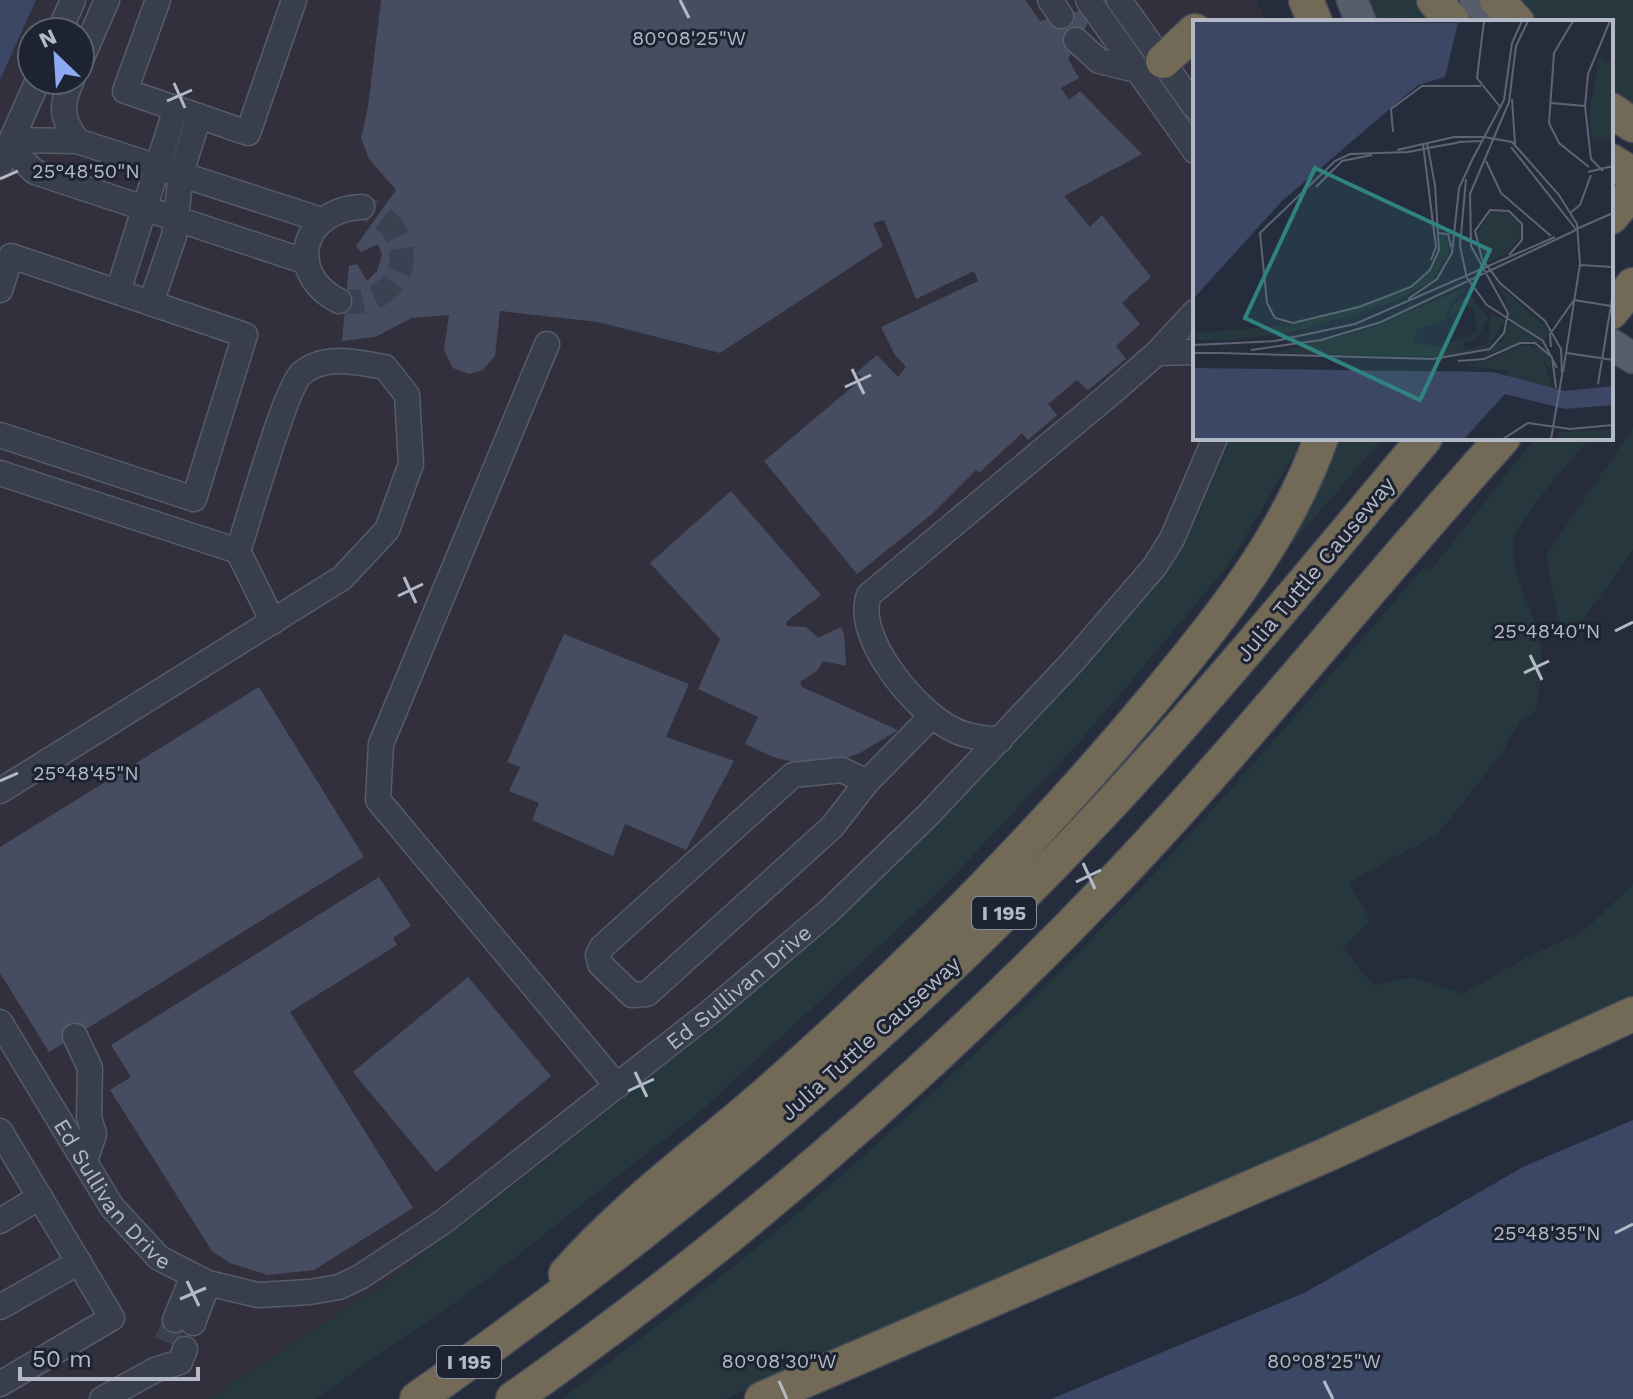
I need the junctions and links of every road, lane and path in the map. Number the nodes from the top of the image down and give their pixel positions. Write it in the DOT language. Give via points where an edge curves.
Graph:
graph roads {
  1 [pos="107,0"];
  2 [pos="158,0"];
  3 [pos="294,0"];
  4 [pos="1088,0"];
  5 [pos="1119,0"];
  6 [pos="1306,0"];
  7 [pos="1352,0"];
  8 [pos="1434,0"];
  9 [pos="1475,0"];
  10 [pos="1497,0"];
  11 [pos="1314,20"];
  12 [pos="1360,20"];
  13 [pos="1451,20"];
  14 [pos="1495,20"];
  15 [pos="1515,20"];
  16 [pos="96,25"];
  17 [pos="1193,33"];
  18 [pos="1076,40"];
  19 [pos="1150,66"];
  20 [pos="31,96"];
  21 [pos="66,96"];
  22 [pos="1193,105"];
  23 [pos="1613,111"];
  24 [pos="188,112"];
  25 [pos="1633,125"];
  26 [pos="12,140"];
  27 [pos="77,141"];
  28 [pos="1193,147"];
  29 [pos="1613,162"];
  30 [pos="0,166"];
  31 [pos="158,166"];
  32 [pos="181,173"];
  33 [pos="1633,175"];
  34 [pos="1633,191"];
  35 [pos="362,207"];
  36 [pos="143,209"];
  37 [pos="1613,215"];
  38 [pos="322,220"];
  39 [pos="174,221"];
  40 [pos="307,262"];
  41 [pos="1633,285"];
  42 [pos="0,290"];
  43 [pos="118,292"];
  44 [pos="339,301"];
  45 [pos="151,303"];
  46 [pos="1613,310"];
  47 [pos="1193,314"];
  48 [pos="547,344"];
  49 [pos="1613,345"];
  50 [pos="1193,352"];
  51 [pos="1157,353"];
  52 [pos="1633,358"];
  53 [pos="0,435"];
  54 [pos="1214,440"];
  55 [pos="1320,440"];
  56 [pos="1423,440"];
  57 [pos="1501,440"];
  58 [pos="0,473"];
  59 [pos="238,551"];
  60 [pos="273,622"];
  61 [pos="932,716"];
  62 [pos="1000,740"];
  63 [pos="867,782"];
  64 [pos="0,791"];
  65 [pos="1633,1014"];
  66 [pos="0,1022"];
  67 [pos="1633,1030"];
  68 [pos="81,1032"];
  69 [pos="617,1086"];
  70 [pos="0,1131"];
  71 [pos="1326,1155"];
  72 [pos="85,1161"];
  73 [pos="40,1197"];
  74 [pos="0,1221"];
  75 [pos="79,1262"];
  76 [pos="200,1280"];
  77 [pos="0,1307"];
  78 [pos="522,1325"];
  79 [pos="0,1384"];
  80 [pos="102,1399"];
  81 [pos="417,1399"];
  82 [pos="513,1399"];
  83 [pos="762,1399"];
  1 -- 16 [label="street"];
  2 -- 24 [label="street" via="125,91"];
  3 -- 24 [label="street" via="248,133"];
  4 -- 19 [label="street"];
  5 -- 19 [label="street"];
  6 -- 11 [label="highway"];
  7 -- 12 [label="main road"];
  8 -- 13 [label="highway"];
  9 -- 14 [label="main road"];
  10 -- 15 [label="highway"];
  17 -- 19 [label="highway"];
  18 -- 19 [label="street" via="1099,61"];
  19 -- 22 [label="street"];
  19 -- 28 [label="street"];
  20 -- 26 [label="street"];
  21 -- 27 [label="street" via="62,117"];
  23 -- 25 [label="highway"];
  24 -- 31 [label="street"];
  24 -- 32 [label="street"];
  26 -- 27 [label="street"];
  26 -- 30 [label="street"];
  26 -- 36 [label="street" via="35,172"];
  27 -- 31 [label="street"];
  29 -- 33 [label="highway"];
  31 -- 32 [label="street"];
  31 -- 36 [label="street"];
  32 -- 38 [label="street"];
  32 -- 39 [label="street"];
  34 -- 37 [label="highway"];
  35 -- 38 [label="street" via="346,207"];
  36 -- 39 [label="street"];
  36 -- 43 [label="street"];
  38 -- 40 [label="street" via="310,236"];
  39 -- 40 [label="street"];
  39 -- 45 [label="street" via="174,236"];
  40 -- 44 [label="street" via="314,282"];
  41 -- 46 [label="highway"];
  42 -- 43 [label="street" via="11,256"];
  43 -- 45 [label="street"];
  45 -- 53 [label="street" via="245,335 194,499"];
  47 -- 51 [label="street"];
  48 -- 69 [label="street" via="381,744 378,800"];
  49 -- 52 [label="main road"];
  50 -- 51 [label="street"];
  51 -- 61 [label="street" via="869,595 865,611 873,641 891,671"];
  54 -- 62 [label="street, Ed Sullivan Drive" via="1179,525 1155,566"];
  55 -- 78 [label="highway" via="1300,491 1261,558 1092,772 851,1016 718,1137 603,1231"];
  56 -- 78 [label="highway, Julia Tuttle Causeway / I 195" via="1152,757 985,933 727,1166"];
  57 -- 82 [label="highway, I 195" via="1215,770 993,1003 798,1180"];
  58 -- 59 [label="street"];
  59 -- 60 [label="street"];
  59 -- 60 [label="street" via="301,374 336,359 385,367 407,395 411,464 387,530 342,578"];
  60 -- 64 [label="street"];
  61 -- 62 [label="street" via="955,731"];
  61 -- 63 [label="street"];
  62 -- 69 [label="street, Ed Sullivan Drive" via="829,911"];
  63 -- 63 [label="street" via="832,827 647,994 632,995 600,964 602,947 793,775 842,770"];
  65 -- 71 [label="highway"];
  66 -- 72 [label="street, Ed Sullivan Drive"];
  67 -- 71 [label="highway" via="1423,1123"];
  68 -- 72 [label="street" via="90,1068 94,1134"];
  69 -- 76 [label="street, Ed Sullivan Drive" via="423,1237 339,1287 258,1295"];
  70 -- 73 [label="street"];
  71 -- 83 [label="highway"];
  72 -- 76 [label="street, Ed Sullivan Drive" via="124,1223 159,1258"];
  73 -- 74 [label="street"];
  73 -- 75 [label="street"];
  75 -- 77 [label="street"];
  75 -- 79 [label="street" via="112,1318"];
  76 -- 80 [label="street" via="180,1334 155,1370"];
  78 -- 81 [label="highway, Julia Tuttle Causeway / I 195"];
}
